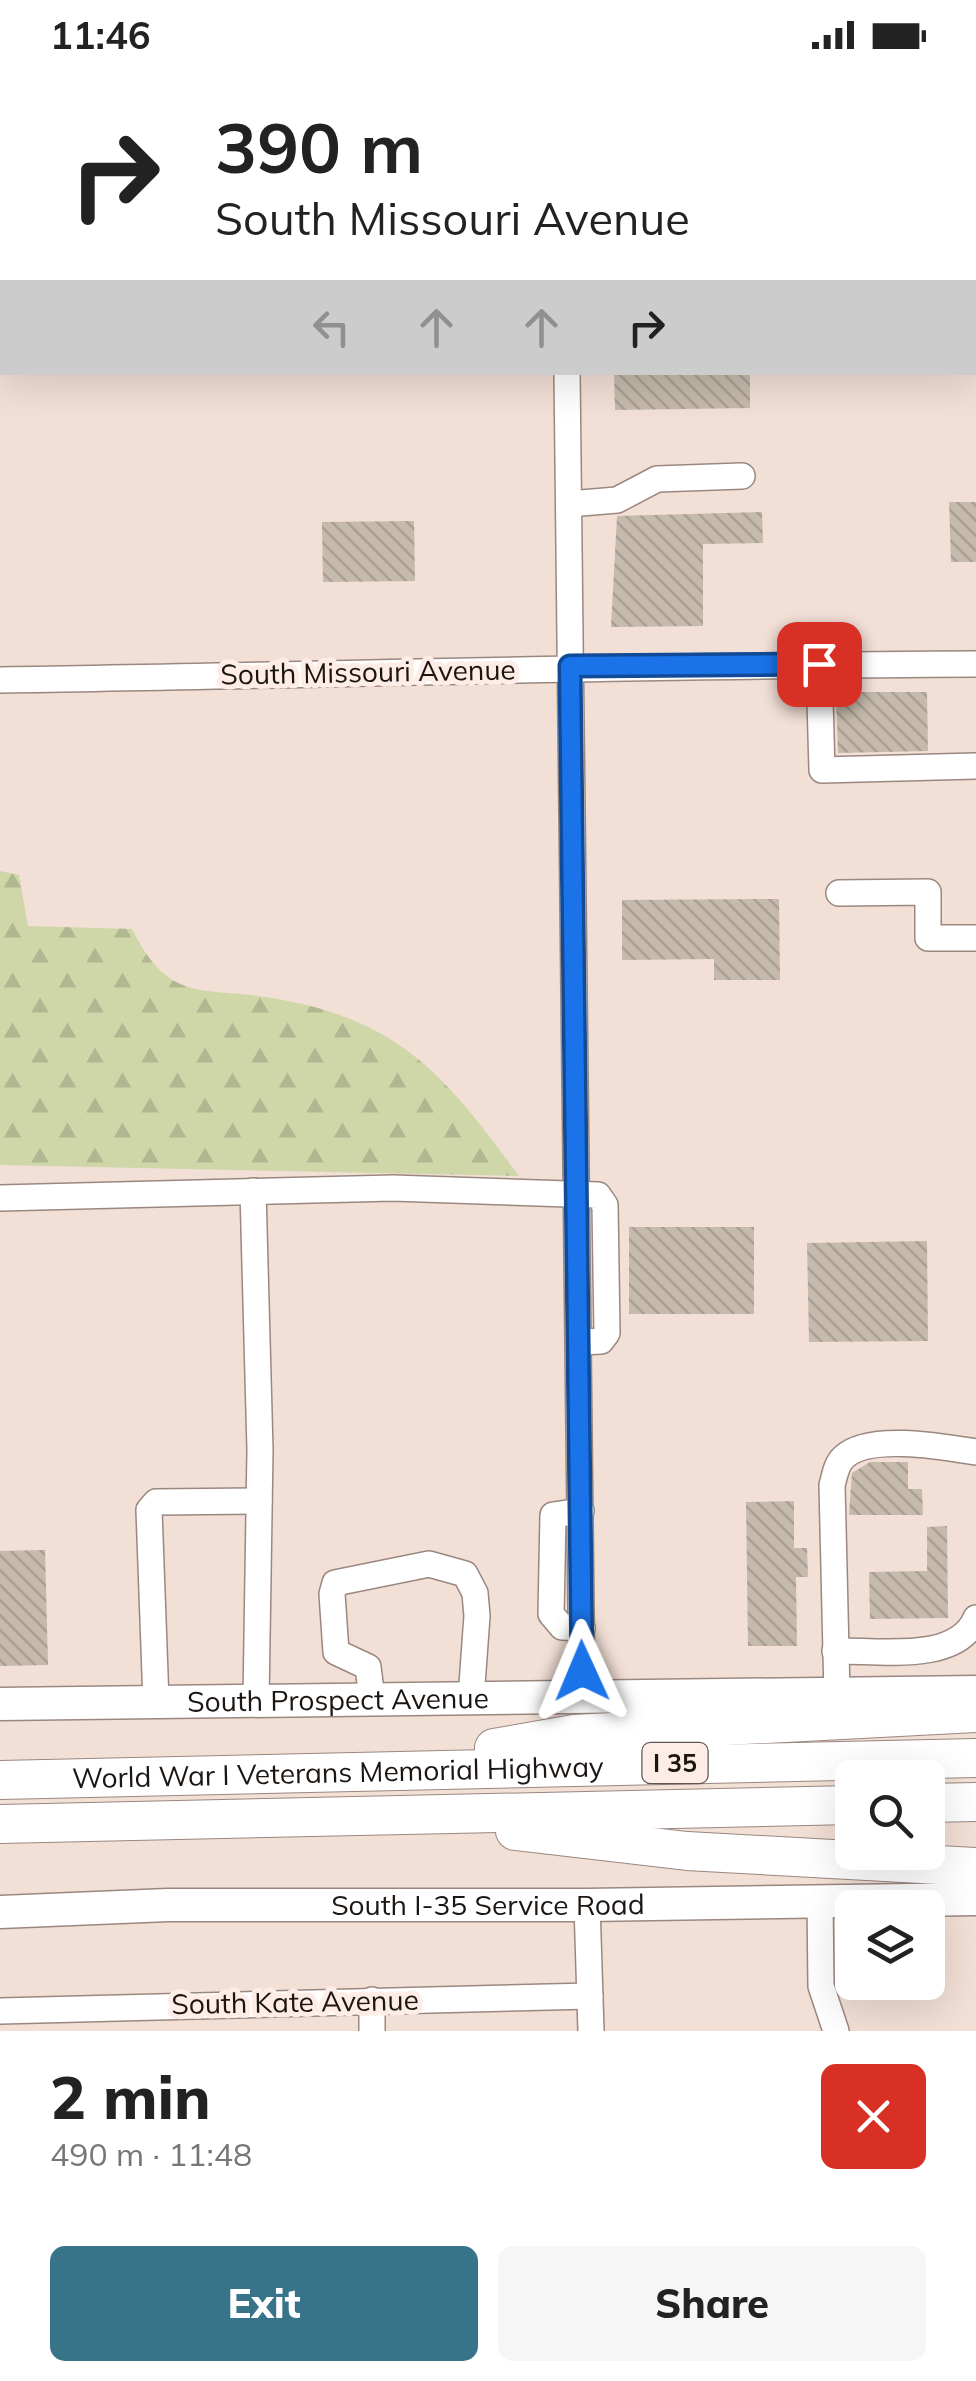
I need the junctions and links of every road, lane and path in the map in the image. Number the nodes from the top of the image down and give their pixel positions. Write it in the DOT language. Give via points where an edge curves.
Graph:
graph roads {
  1 [pos="568,375"];
  2 [pos="742,476"];
  3 [pos="568,504"];
  4 [pos="819,664"];
  5 [pos="976,664"];
  6 [pos="570,666"];
  7 [pos="0,680"];
  8 [pos="976,766"];
  9 [pos="840,893"];
  10 [pos="976,938"];
  11 [pos="253,1191"];
  12 [pos="579,1194"];
  13 [pos="0,1198"];
  14 [pos="580,1342"];
  15 [pos="976,1452"];
  16 [pos="259,1500"];
  17 [pos="976,1618"];
  18 [pos="835,1651"];
  19 [pos="976,1692"];
  20 [pos="836,1694"];
  21 [pos="582,1696"];
  22 [pos="471,1698"];
  23 [pos="372,1699"];
  24 [pos="256,1700"];
  25 [pos="156,1702"];
  26 [pos="0,1704"];
  27 [pos="976,1714"];
  28 [pos="976,1758"];
  29 [pos="374,1769"];
  30 [pos="0,1780"];
  31 [pos="976,1802"];
  32 [pos="945,1803"];
  33 [pos="835,1805"];
  34 [pos="368,1814"];
  35 [pos="0,1824"];
  36 [pos="976,1867"];
  37 [pos="976,1898"];
  38 [pos="820,1901"];
  39 [pos="587,1906"];
  40 [pos="0,1912"];
  41 [pos="590,1996"];
  42 [pos="372,2000"];
  43 [pos="0,2011"];
  44 [pos="146,2019"];
  45 [pos="372,2031"];
  46 [pos="591,2031"];
  47 [pos="836,2031"];
  1 -- 3 [label="street"];
  2 -- 3 [label="street" via="657,479 618,500"];
  3 -- 6 [label="street"];
  4 -- 5 [label="street, South Missouri Avenue"];
  4 -- 6 [label="street, South Missouri Avenue"];
  4 -- 8 [label="street" via="822,770"];
  6 -- 7 [label="street, South Missouri Avenue"];
  6 -- 12 [label="street"];
  9 -- 10 [label="street" via="928,892 928,938"];
  11 -- 12 [label="street"];
  11 -- 13 [label="street"];
  11 -- 16 [label="street"];
  12 -- 14 [label="street"];
  12 -- 14 [label="street" via="598,1195 606,1205 607,1333 601,1341"];
  14 -- 21 [label="street"];
  15 -- 18 [label="street" via="879,1446 848,1452 839,1462 832,1486"];
  16 -- 24 [label="street"];
  16 -- 25 [label="street" via="156,1502 149,1510"];
  17 -- 18 [label="street" via="970,1632 946,1647"];
  18 -- 20 [label="street"];
  19 -- 20 [label="main road, South Prospect Avenue"];
  20 -- 21 [label="main road, South Prospect Avenue"];
  21 -- 22 [label="main road, South Prospect Avenue"];
  22 -- 23 [label="main road, South Prospect Avenue"];
  22 -- 23 [label="street" via="475,1593 465,1574 429,1564 335,1583 336,1652 368,1667"];
  23 -- 24 [label="main road, South Prospect Avenue"];
  24 -- 25 [label="main road, South Prospect Avenue"];
  25 -- 26 [label="main road, South Prospect Avenue"];
  27 -- 29 [label="highway" via="574,1734"];
  28 -- 29 [label="highway, World War I Veterans Memorial Highway / I 35"];
  29 -- 30 [label="highway, World War I Veterans Memorial Highway / I 35"];
  31 -- 32 [label="highway"];
  33 -- 34 [label="highway, World War I Veterans Memorial Highway / I 35"];
  34 -- 35 [label="highway, World War I Veterans Memorial Highway / I 35"];
  34 -- 36 [label="highway" via="687,1851"];
  37 -- 38 [label="main road, South I-35 Service Road"];
  38 -- 39 [label="main road, South I-35 Service Road"];
  38 -- 47 [label="street" via="821,1986"];
  39 -- 40 [label="main road, South I-35 Service Road"];
  39 -- 41 [label="street"];
  41 -- 42 [label="street, South Kate Avenue"];
  41 -- 46 [label="street"];
  42 -- 44 [label="street, South Kate Avenue"];
  42 -- 45 [label="street"];
  43 -- 44 [label="street, South Kate Avenue"];
}
